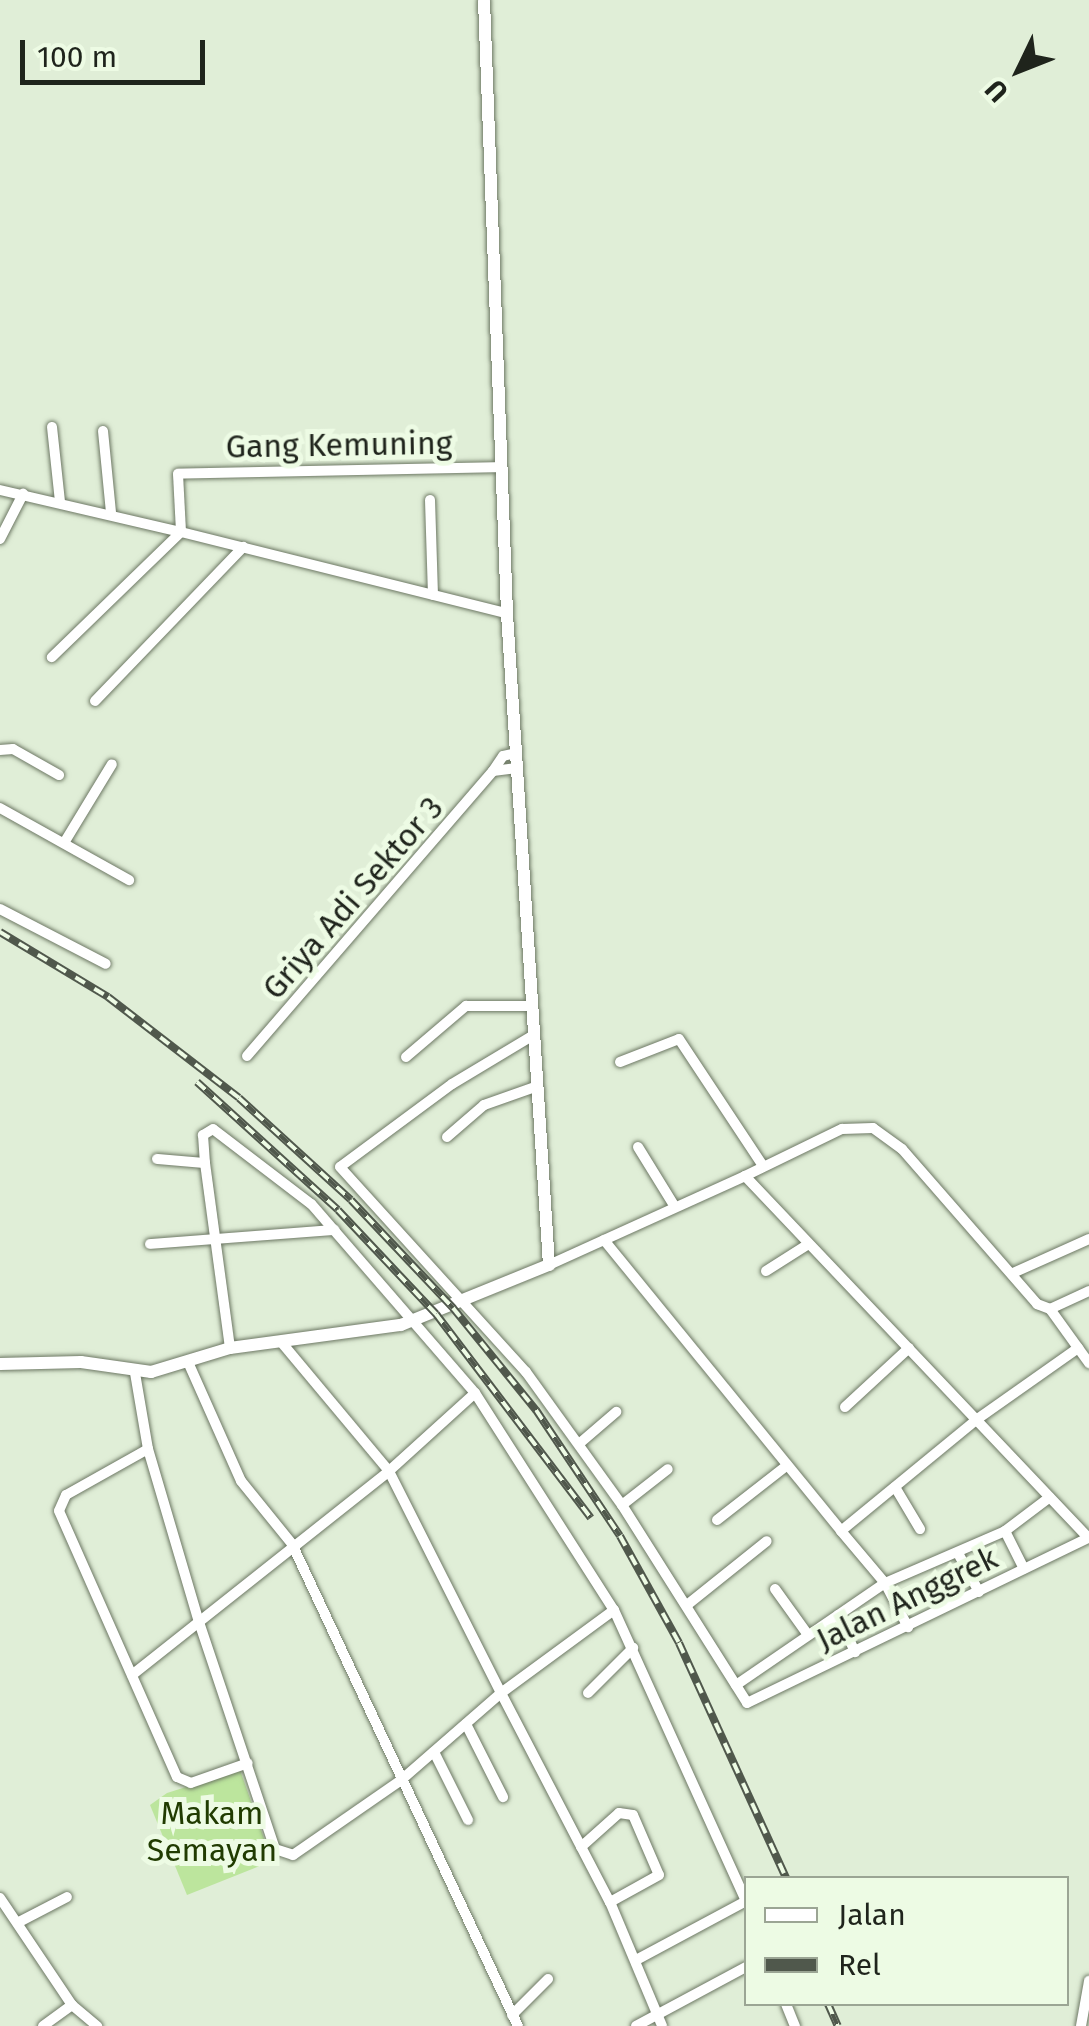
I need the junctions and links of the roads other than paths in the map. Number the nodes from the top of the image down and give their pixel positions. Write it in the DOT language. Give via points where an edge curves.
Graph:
graph roads {
  1 [pos="484,0"];
  2 [pos="52,427"];
  3 [pos="103,431"];
  4 [pos="501,467"];
  5 [pos="0,490"];
  6 [pos="23,494"];
  7 [pos="430,500"];
  8 [pos="60,502"];
  9 [pos="112,513"];
  10 [pos="182,532"];
  11 [pos="0,539"];
  12 [pos="243,547"];
  13 [pos="434,595"];
  14 [pos="507,613"];
  15 [pos="52,657"];
  16 [pos="95,701"];
  17 [pos="0,750"];
  18 [pos="516,754"];
  19 [pos="112,764"];
  20 [pos="517,768"];
  21 [pos="493,770"];
  22 [pos="59,775"];
  23 [pos="0,808"];
  24 [pos="64,843"];
  25 [pos="128,880"];
  26 [pos="0,909"];
  27 [pos="106,964"];
  28 [pos="531,1006"];
  29 [pos="532,1036"];
  30 [pos="247,1056"];
  31 [pos="406,1058"];
  32 [pos="620,1062"];
  33 [pos="535,1086"];
  34 [pos="447,1137"];
  35 [pos="638,1148"];
  36 [pos="157,1159"];
  37 [pos="205,1163"];
  38 [pos="763,1166"];
  39 [pos="745,1176"];
  40 [pos="675,1207"];
  41 [pos="334,1230"];
  42 [pos="1089,1239"];
  43 [pos="604,1240"];
  44 [pos="214,1241"];
  45 [pos="150,1244"];
  46 [pos="808,1245"];
  47 [pos="549,1265"];
  48 [pos="766,1271"];
  49 [pos="1012,1273"];
  50 [pos="1089,1290"];
  51 [pos="468,1302"];
  52 [pos="1050,1309"];
  53 [pos="416,1321"];
  54 [pos="282,1342"];
  55 [pos="230,1348"];
  56 [pos="909,1348"];
  57 [pos="1078,1348"];
  58 [pos="188,1362"];
  59 [pos="1089,1363"];
  60 [pos="0,1364"];
  61 [pos="133,1373"];
  62 [pos="475,1393"];
  63 [pos="845,1407"];
  64 [pos="616,1412"];
  65 [pos="976,1420"];
  66 [pos="580,1442"];
  67 [pos="148,1450"];
  68 [pos="786,1466"];
  69 [pos="668,1469"];
  70 [pos="389,1471"];
  71 [pos="895,1487"];
  72 [pos="1050,1497"];
  73 [pos="622,1505"];
  74 [pos="718,1520"];
  75 [pos="920,1529"];
  76 [pos="841,1530"];
  77 [pos="1005,1531"];
  78 [pos="1089,1538"];
  79 [pos="767,1541"];
  80 [pos="292,1544"];
  81 [pos="959,1554"];
  82 [pos="1024,1569"];
  83 [pos="886,1583"];
  84 [pos="775,1589"];
  85 [pos="979,1592"];
  86 [pos="688,1605"];
  87 [pos="614,1610"];
  88 [pos="838,1615"];
  89 [pos="199,1622"];
  90 [pos="908,1627"];
  91 [pos="808,1635"];
  92 [pos="634,1648"];
  93 [pos="855,1652"];
  94 [pos="132,1675"];
  95 [pos="736,1685"];
  96 [pos="501,1693"];
  97 [pos="588,1693"];
  98 [pos="466,1724"];
  99 [pos="434,1752"];
  100 [pos="248,1763"];
  101 [pos="400,1780"];
  102 [pos="503,1797"];
  103 [pos="468,1820"];
  104 [pos="582,1847"];
  105 [pos="67,1896"];
  106 [pos="744,1896"];
  107 [pos="0,1898"];
  108 [pos="610,1902"];
  109 [pos="744,1902"];
  110 [pos="19,1922"];
  111 [pos="638,1959"];
  112 [pos="744,1968"];
  113 [pos="548,1980"];
  114 [pos="1089,1981"];
  115 [pos="72,2005"];
  116 [pos="512,2014"];
  117 [pos="658,2014"];
  118 [pos="42,2026"];
  119 [pos="96,2026"];
  120 [pos="518,2026"];
  121 [pos="636,2026"];
  122 [pos="662,2026"];
  123 [pos="1081,2026"];
  1 -- 4 [label="street"];
  2 -- 8 [label="street"];
  3 -- 9 [label="street"];
  4 -- 10 [label="street, Gang Kemuning" via="178,474"];
  4 -- 14 [label="street"];
  5 -- 6 [label="street"];
  6 -- 8 [label="street"];
  6 -- 11 [label="street"];
  7 -- 13 [label="street"];
  8 -- 9 [label="street"];
  9 -- 10 [label="street"];
  10 -- 12 [label="street"];
  10 -- 15 [label="street"];
  12 -- 13 [label="street"];
  12 -- 16 [label="street"];
  13 -- 14 [label="street"];
  14 -- 18 [label="street"];
  17 -- 22 [label="street" via="13,749"];
  18 -- 20 [label="street"];
  18 -- 21 [label="street, Griya Adi Sektor 3" via="503,756"];
  19 -- 24 [label="street"];
  20 -- 21 [label="street"];
  20 -- 28 [label="street"];
  21 -- 30 [label="street, Griya Adi Sektor 3"];
  23 -- 24 [label="street"];
  24 -- 25 [label="street"];
  26 -- 27 [label="street"];
  28 -- 29 [label="street"];
  28 -- 31 [label="street" via="466,1006"];
  29 -- 33 [label="street"];
  29 -- 51 [label="street" via="340,1165"];
  32 -- 38 [label="street" via="679,1039"];
  33 -- 34 [label="street" via="484,1105"];
  33 -- 47 [label="street"];
  35 -- 40 [label="street"];
  36 -- 37 [label="street"];
  37 -- 41 [label="street" via="203,1135 218,1130"];
  37 -- 44 [label="street"];
  38 -- 39 [label="street"];
  38 -- 49 [label="street" via="842,1129 873,1128 902,1149"];
  39 -- 40 [label="street"];
  39 -- 46 [label="street"];
  40 -- 43 [label="street"];
  41 -- 44 [label="street"];
  41 -- 53 [label="street"];
  42 -- 49 [label="street"];
  43 -- 47 [label="street"];
  43 -- 68 [label="street"];
  44 -- 45 [label="street"];
  44 -- 55 [label="street"];
  46 -- 48 [label="street"];
  46 -- 56 [label="street"];
  47 -- 51 [label="street"];
  49 -- 52 [label="street" via="1037,1304"];
  50 -- 52 [label="street"];
  51 -- 53 [label="street"];
  51 -- 66 [label="street"];
  52 -- 57 [label="street"];
  53 -- 54 [label="street"];
  53 -- 62 [label="street"];
  54 -- 55 [label="street"];
  54 -- 70 [label="street"];
  55 -- 58 [label="street"];
  56 -- 63 [label="street"];
  56 -- 65 [label="street"];
  57 -- 59 [label="street"];
  57 -- 65 [label="street"];
  58 -- 61 [label="street"];
  58 -- 80 [label="street" via="241,1480"];
  60 -- 61 [label="street" via="80,1362"];
  61 -- 67 [label="street"];
  62 -- 70 [label="street"];
  62 -- 87 [label="street"];
  64 -- 66 [label="street"];
  65 -- 71 [label="street"];
  65 -- 72 [label="street"];
  66 -- 73 [label="street"];
  67 -- 89 [label="street"];
  67 -- 94 [label="street" via="59,1504"];
  68 -- 74 [label="street"];
  68 -- 76 [label="street"];
  69 -- 73 [label="street"];
  70 -- 80 [label="street"];
  70 -- 96 [label="street"];
  71 -- 75 [label="street"];
  71 -- 76 [label="street"];
  72 -- 77 [label="street"];
  72 -- 78 [label="street"];
  73 -- 86 [label="street"];
  76 -- 83 [label="street"];
  77 -- 81 [label="street"];
  77 -- 82 [label="street"];
  78 -- 82 [label="street, Jalan Anggrek"];
  79 -- 86 [label="street"];
  80 -- 89 [label="street"];
  80 -- 101 [label="street"];
  81 -- 83 [label="street"];
  81 -- 85 [label="street"];
  82 -- 85 [label="street, Jalan Anggrek"];
  83 -- 88 [label="street"];
  83 -- 90 [label="street"];
  84 -- 91 [label="street"];
  85 -- 90 [label="street, Jalan Anggrek"];
  86 -- 95 [label="street"];
  87 -- 92 [label="street"];
  87 -- 96 [label="street"];
  88 -- 91 [label="street"];
  88 -- 93 [label="street"];
  89 -- 94 [label="street"];
  89 -- 100 [label="street"];
  90 -- 93 [label="street, Jalan Anggrek"];
  91 -- 95 [label="street"];
  92 -- 97 [label="street"];
  92 -- 106 [label="street"];
  93 -- 95 [label="street, Jalan Anggrek" via="747,1703"];
  94 -- 100 [label="street" via="182,1781"];
  96 -- 98 [label="street"];
  96 -- 104 [label="street"];
  98 -- 99 [label="street"];
  98 -- 102 [label="street"];
  99 -- 101 [label="street"];
  99 -- 103 [label="street"];
  100 -- 101 [label="street" via="276,1850 286,1856"];
  101 -- 116 [label="street"];
  104 -- 108 [label="street"];
  104 -- 108 [label="street" via="619,1813 633,1815 659,1875"];
  105 -- 110 [label="street"];
  107 -- 110 [label="street"];
  108 -- 111 [label="street"];
  109 -- 111 [label="street"];
  110 -- 115 [label="street"];
  111 -- 117 [label="street"];
  112 -- 117 [label="street"];
  113 -- 116 [label="street"];
  114 -- 123 [label="street"];
  115 -- 118 [label="street"];
  115 -- 119 [label="street"];
  116 -- 120 [label="street"];
  117 -- 121 [label="street"];
  117 -- 122 [label="street"];
}
